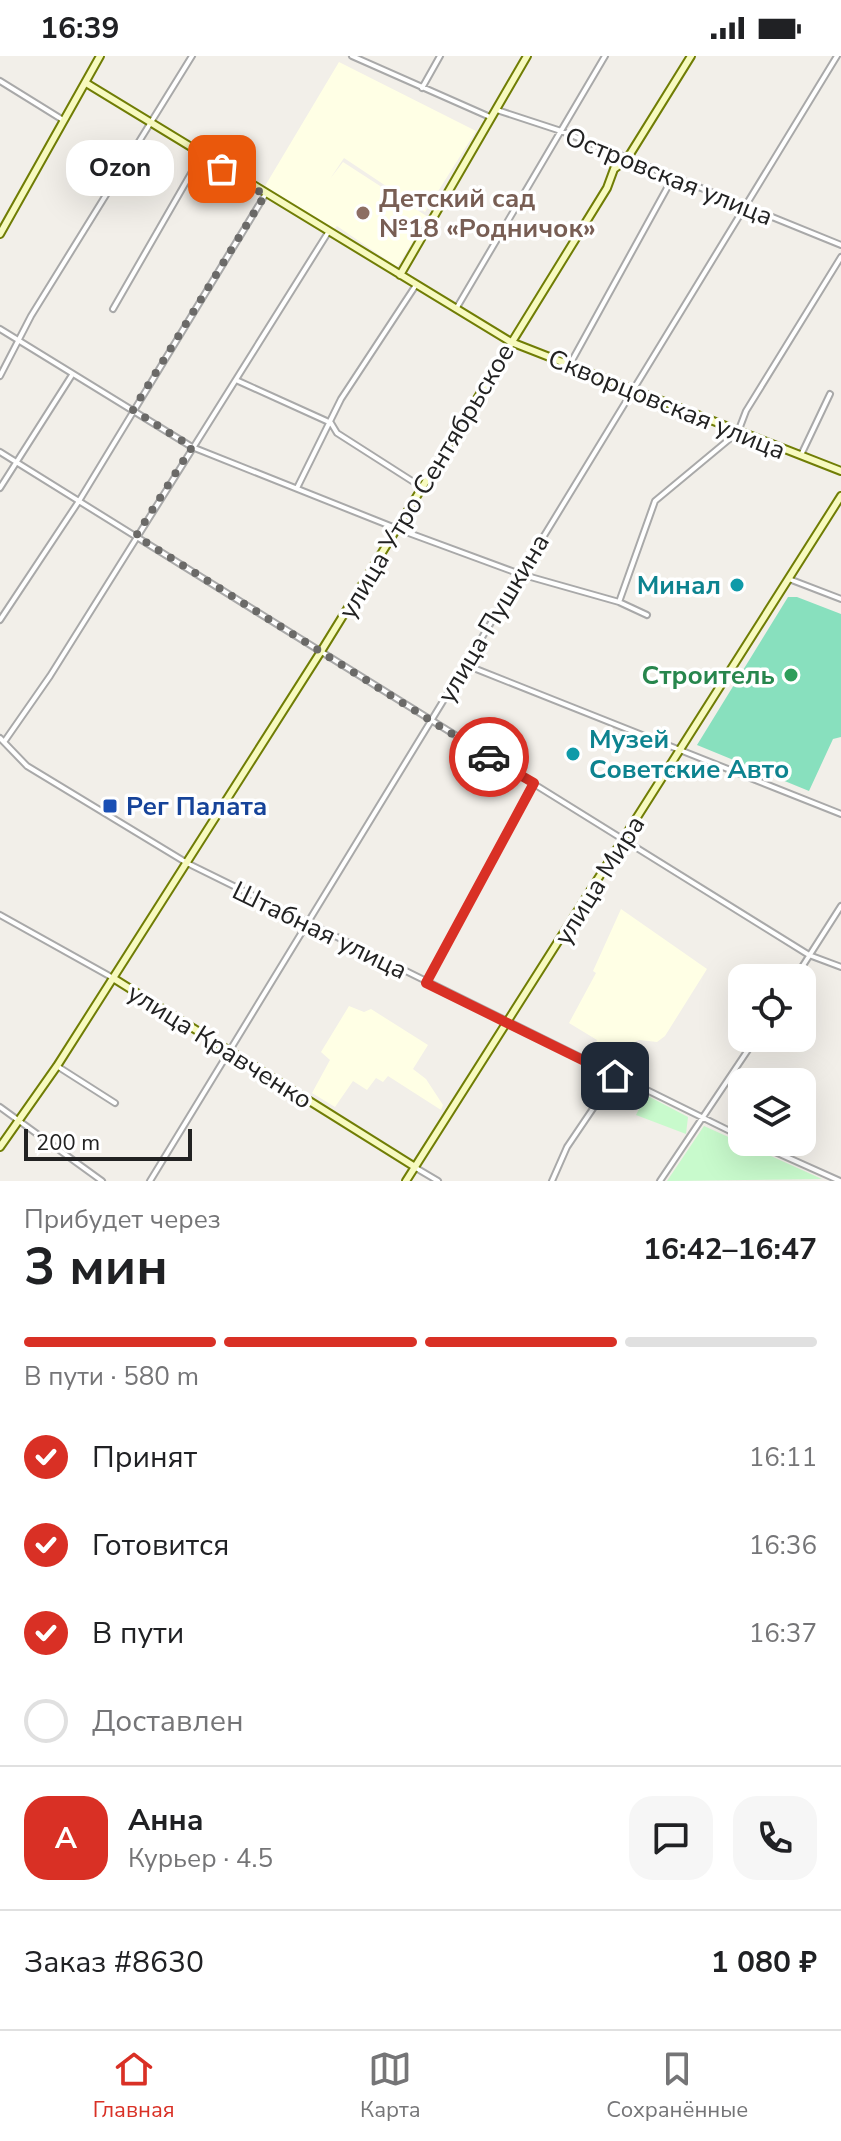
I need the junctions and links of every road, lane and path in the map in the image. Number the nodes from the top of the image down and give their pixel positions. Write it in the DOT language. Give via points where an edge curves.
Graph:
graph roads {
  1 [pos="100,56"];
  2 [pos="192,56"];
  3 [pos="352,56"];
  4 [pos="440,56"];
  5 [pos="527,56"];
  6 [pos="605,56"];
  7 [pos="691,56"];
  8 [pos="837,56"];
  9 [pos="0,81"];
  10 [pos="86,83"];
  11 [pos="422,88"];
  12 [pos="497,110"];
  13 [pos="490,117"];
  14 [pos="65,122"];
  15 [pos="150,124"];
  16 [pos="561,131"];
  17 [pos="201,156"];
  18 [pos="627,159"];
  19 [pos="672,179"];
  20 [pos="265,195"];
  21 [pos="746,209"];
  22 [pos="329,231"];
  23 [pos="0,234"];
  24 [pos="841,245"];
  25 [pos="841,257"];
  26 [pos="400,275"];
  27 [pos="416,285"];
  28 [pos="113,309"];
  29 [pos="455,310"];
  30 [pos="0,329"];
  31 [pos="20,341"];
  32 [pos="511,342"];
  33 [pos="569,366"];
  34 [pos="72,375"];
  35 [pos="0,376"];
  36 [pos="235,380"];
  37 [pos="632,392"];
  38 [pos="830,394"];
  39 [pos="133,410"];
  40 [pos="331,423"];
  41 [pos="738,432"];
  42 [pos="192,447"];
  43 [pos="0,452"];
  44 [pos="800,457"];
  45 [pos="16,462"];
  46 [pos="841,471"];
  47 [pos="0,488"];
  48 [pos="297,488"];
  49 [pos="423,488"];
  50 [pos="841,496"];
  51 [pos="79,501"];
  52 [pos="398,529"];
  53 [pos="136,536"];
  54 [pos="520,574"];
  55 [pos="789,579"];
  56 [pos="841,599"];
  57 [pos="619,602"];
  58 [pos="647,615"];
  59 [pos="0,620"];
  60 [pos="320,653"];
  61 [pos="466,665"];
  62 [pos="430,721"];
  63 [pos="2,740"];
  64 [pos="681,750"];
  65 [pos="534,783"];
  66 [pos="841,814"];
  67 [pos="624,840"];
  68 [pos="187,863"];
  69 [pos="841,906"];
  70 [pos="0,915"];
  71 [pos="305,924"];
  72 [pos="809,955"];
  73 [pos="804,964"];
  74 [pos="841,967"];
  75 [pos="113,978"];
  76 [pos="426,983"];
  77 [pos="509,1022"];
  78 [pos="747,1052"];
  79 [pos="229,1053"];
  80 [pos="57,1066"];
  81 [pos="615,1076"];
  82 [pos="115,1103"];
  83 [pos="0,1107"];
  84 [pos="703,1120"];
  85 [pos="21,1121"];
  86 [pos="728,1131"];
  87 [pos="0,1147"];
  88 [pos="783,1156"];
  89 [pos="415,1167"];
  90 [pos="832,1179"];
  91 [pos="102,1181"];
  92 [pos="150,1181"];
  93 [pos="406,1181"];
  94 [pos="438,1181"];
  95 [pos="552,1181"];
  96 [pos="660,1181"];
  97 [pos="840,1181"];
  1 -- 10 [label="street"];
  2 -- 15 [label="street"];
  3 -- 11 [label="street"];
  4 -- 11 [label="street"];
  5 -- 12 [label="street"];
  6 -- 16 [label="street"];
  7 -- 18 [label="street, улица Утро Сентябрьское"];
  8 -- 21 [label="street, улица Пушкина"];
  9 -- 14 [label="street"];
  10 -- 14 [label="street"];
  10 -- 15 [label="street, Скворцовская улица"];
  11 -- 13 [label="street"];
  12 -- 13 [label="street"];
  12 -- 16 [label="street, Островская улица"];
  13 -- 26 [label="street"];
  14 -- 23 [label="street"];
  15 -- 17 [label="street, Скворцовская улица"];
  15 -- 31 [label="street"];
  16 -- 18 [label="street, Островская улица"];
  16 -- 29 [label="street"];
  17 -- 20 [label="street, Скворцовская улица"];
  17 -- 28 [label="street"];
  18 -- 19 [label="street, Островская улица"];
  18 -- 32 [label="street, улица Утро Сентябрьское" via="614,169"];
  19 -- 21 [label="street, Островская улица"];
  19 -- 33 [label="street"];
  20 -- 22 [label="street, Скворцовская улица"];
  20 -- 39 [label="street"];
  21 -- 24 [label="street, Островская улица"];
  21 -- 37 [label="street, улица Пушкина"];
  22 -- 26 [label="street, Скворцовская улица"];
  22 -- 36 [label="street"];
  25 -- 41 [label="street"];
  26 -- 27 [label="street, Скворцовская улица"];
  27 -- 29 [label="street, Скворцовская улица"];
  27 -- 40 [label="street" via="341,399"];
  29 -- 32 [label="street, Скворцовская улица"];
  30 -- 31 [label="street"];
  31 -- 34 [label="street"];
  31 -- 35 [label="street"];
  32 -- 33 [label="street, Скворцовская улица"];
  32 -- 49 [label="street, улица Утро Сентябрьское"];
  33 -- 37 [label="street, Скворцовская улица"];
  34 -- 39 [label="street"];
  34 -- 45 [label="street"];
  36 -- 40 [label="street"];
  36 -- 42 [label="street"];
  37 -- 41 [label="street, Скворцовская улица"];
  37 -- 54 [label="street, улица Пушкина"];
  38 -- 44 [label="street"];
  39 -- 42 [label="street"];
  39 -- 51 [label="street"];
  40 -- 48 [label="street"];
  40 -- 49 [label="street" via="337,433"];
  41 -- 44 [label="street, Скворцовская улица"];
  41 -- 57 [label="street" via="655,501"];
  42 -- 48 [label="street"];
  42 -- 53 [label="street"];
  43 -- 45 [label="street"];
  44 -- 46 [label="street, Скворцовская улица"];
  45 -- 47 [label="street"];
  45 -- 51 [label="street"];
  48 -- 52 [label="street"];
  49 -- 52 [label="street, улица Утро Сентябрьское"];
  50 -- 55 [label="street, улица Мира"];
  51 -- 53 [label="street"];
  51 -- 59 [label="street"];
  52 -- 54 [label="street"];
  52 -- 60 [label="street, улица Утро Сентябрьское"];
  53 -- 60 [label="street"];
  53 -- 63 [label="street"];
  54 -- 57 [label="street"];
  54 -- 61 [label="street, улица Пушкина"];
  55 -- 56 [label="street"];
  55 -- 64 [label="street, улица Мира"];
  57 -- 58 [label="street"];
  60 -- 62 [label="street"];
  60 -- 68 [label="street, улица Утро Сентябрьское"];
  61 -- 62 [label="street, улица Пушкина"];
  61 -- 64 [label="street"];
  62 -- 65 [label="street"];
  62 -- 71 [label="street, улица Пушкина"];
  63 -- 68 [label="street, Штабная улица" via="27,766"];
  64 -- 66 [label="street"];
  64 -- 67 [label="street, улица Мира"];
  65 -- 67 [label="street"];
  65 -- 76 [label="street"];
  67 -- 72 [label="street"];
  67 -- 77 [label="street, улица Мира"];
  68 -- 71 [label="street, Штабная улица"];
  68 -- 75 [label="street, улица Утро Сентябрьское"];
  69 -- 72 [label="street"];
  70 -- 75 [label="street, улица Кравченко"];
  71 -- 76 [label="street, Штабная улица"];
  71 -- 79 [label="street, улица Пушкина"];
  72 -- 73 [label="street"];
  72 -- 74 [label="street"];
  75 -- 79 [label="street, улица Кравченко"];
  75 -- 80 [label="street, улица Утро Сентябрьское"];
  76 -- 77 [label="street, Штабная улица"];
  77 -- 81 [label="street, Штабная улица"];
  77 -- 89 [label="street, улица Мира"];
  78 -- 84 [label="street"];
  79 -- 89 [label="street, улица Кравченко"];
  79 -- 92 [label="street, улица Пушкина"];
  80 -- 82 [label="street"];
  80 -- 85 [label="street, улица Утро Сентябрьское"];
  81 -- 84 [label="street, Штабная улица"];
  81 -- 95 [label="street" via="567,1147"];
  83 -- 85 [label="street"];
  84 -- 86 [label="street, Штабная улица"];
  84 -- 96 [label="street"];
  85 -- 87 [label="street, улица Утро Сентябрьское"];
  85 -- 91 [label="street"];
  88 -- 90 [label="street"];
  89 -- 93 [label="street, улица Мира"];
  89 -- 94 [label="street, улица Кравченко"];
  90 -- 97 [label="street"];
}
